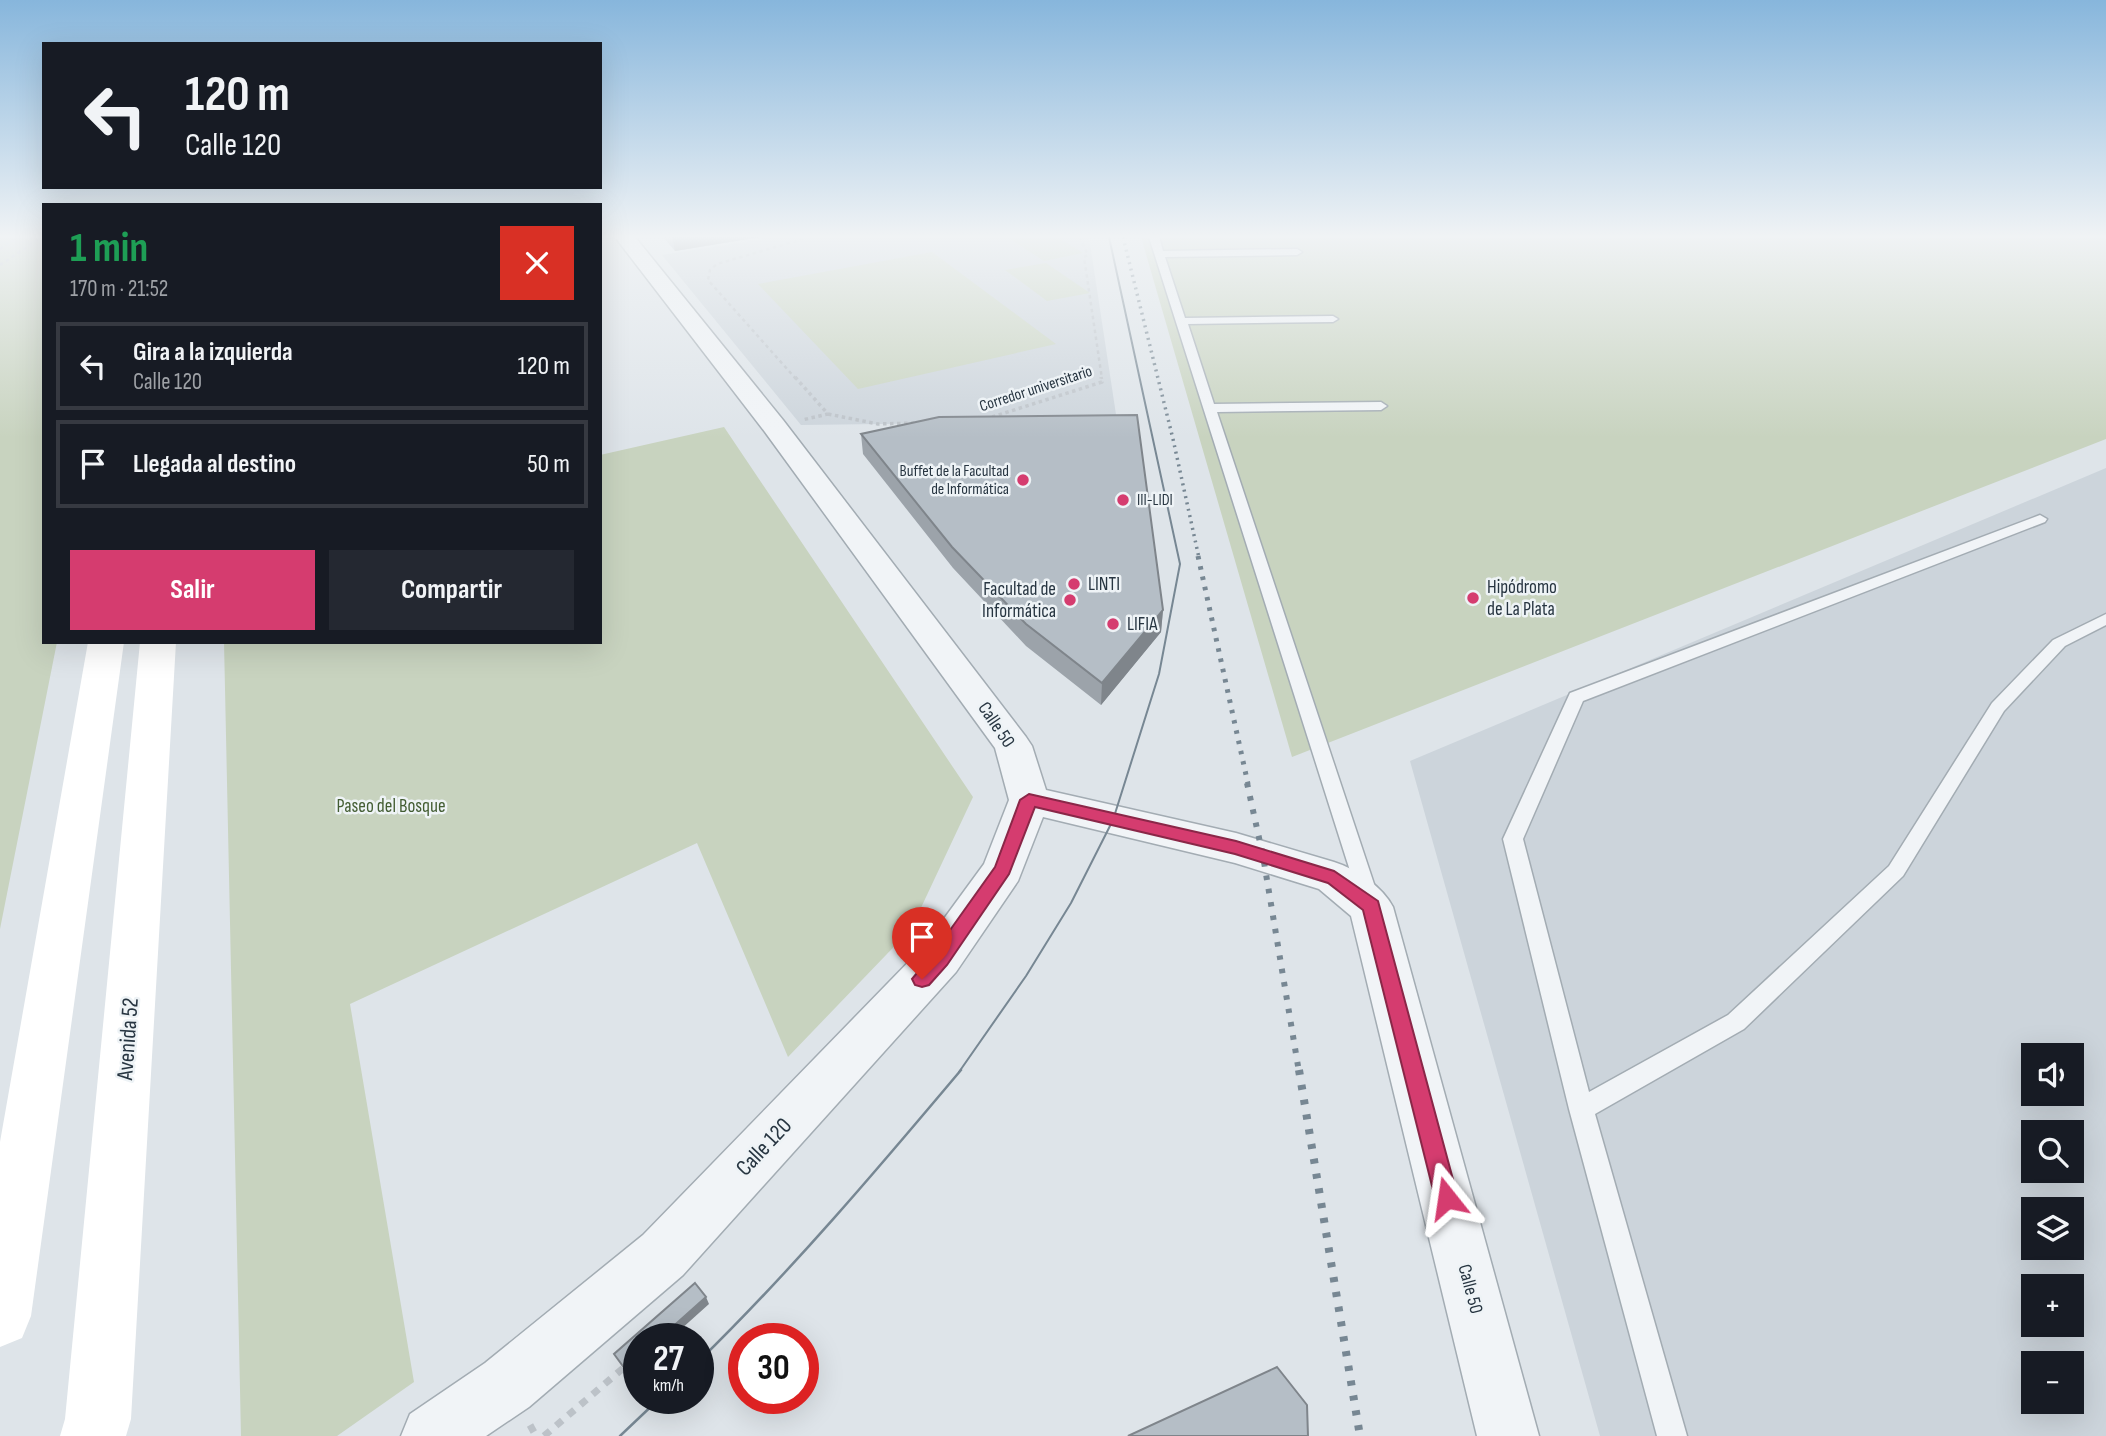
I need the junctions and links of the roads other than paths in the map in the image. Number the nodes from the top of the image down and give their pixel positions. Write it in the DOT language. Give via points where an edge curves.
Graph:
graph roads {
  1 [pos="678,304"];
  2 [pos="1175,304"];
  3 [pos="1333,319"];
  4 [pos="1181,321"];
  5 [pos="1381,406"];
  6 [pos="1209,408"];
  7 [pos="2040,519"];
  8 [pos="2106,619"];
  9 [pos="106,644"];
  10 [pos="158,644"];
  11 [pos="1029,800"];
  12 [pos="1371,907"];
  13 [pos="1581,1109"];
  14 [pos="0,1316"];
  15 [pos="93,1436"];
  16 [pos="432,1436"];
  17 [pos="1508,1436"];
  18 [pos="1672,1436"];
  1 -- 11 [label="street, Calle 50" via="1013,746"];
  2 -- 4 [label="lane"];
  3 -- 4 [label="lane"];
  4 -- 6 [label="lane"];
  5 -- 6 [label="lane"];
  6 -- 12 [label="lane"];
  7 -- 13 [label="lane" via="1576,697 1513,839"];
  8 -- 13 [label="lane" via="2059,643 1998,707 1896,871 1736,1023"];
  9 -- 14 [label="main road"];
  10 -- 15 [label="main road, Avenida 52" via="98,1419"];
  11 -- 12 [label="street" via="1236,848 1334,878"];
  11 -- 16 [label="street, Calle 120" via="1003,870 940,959 835,1072 663,1255 507,1385"];
  12 -- 17 [label="street, Calle 50"];
  13 -- 18 [label="lane"];
}
